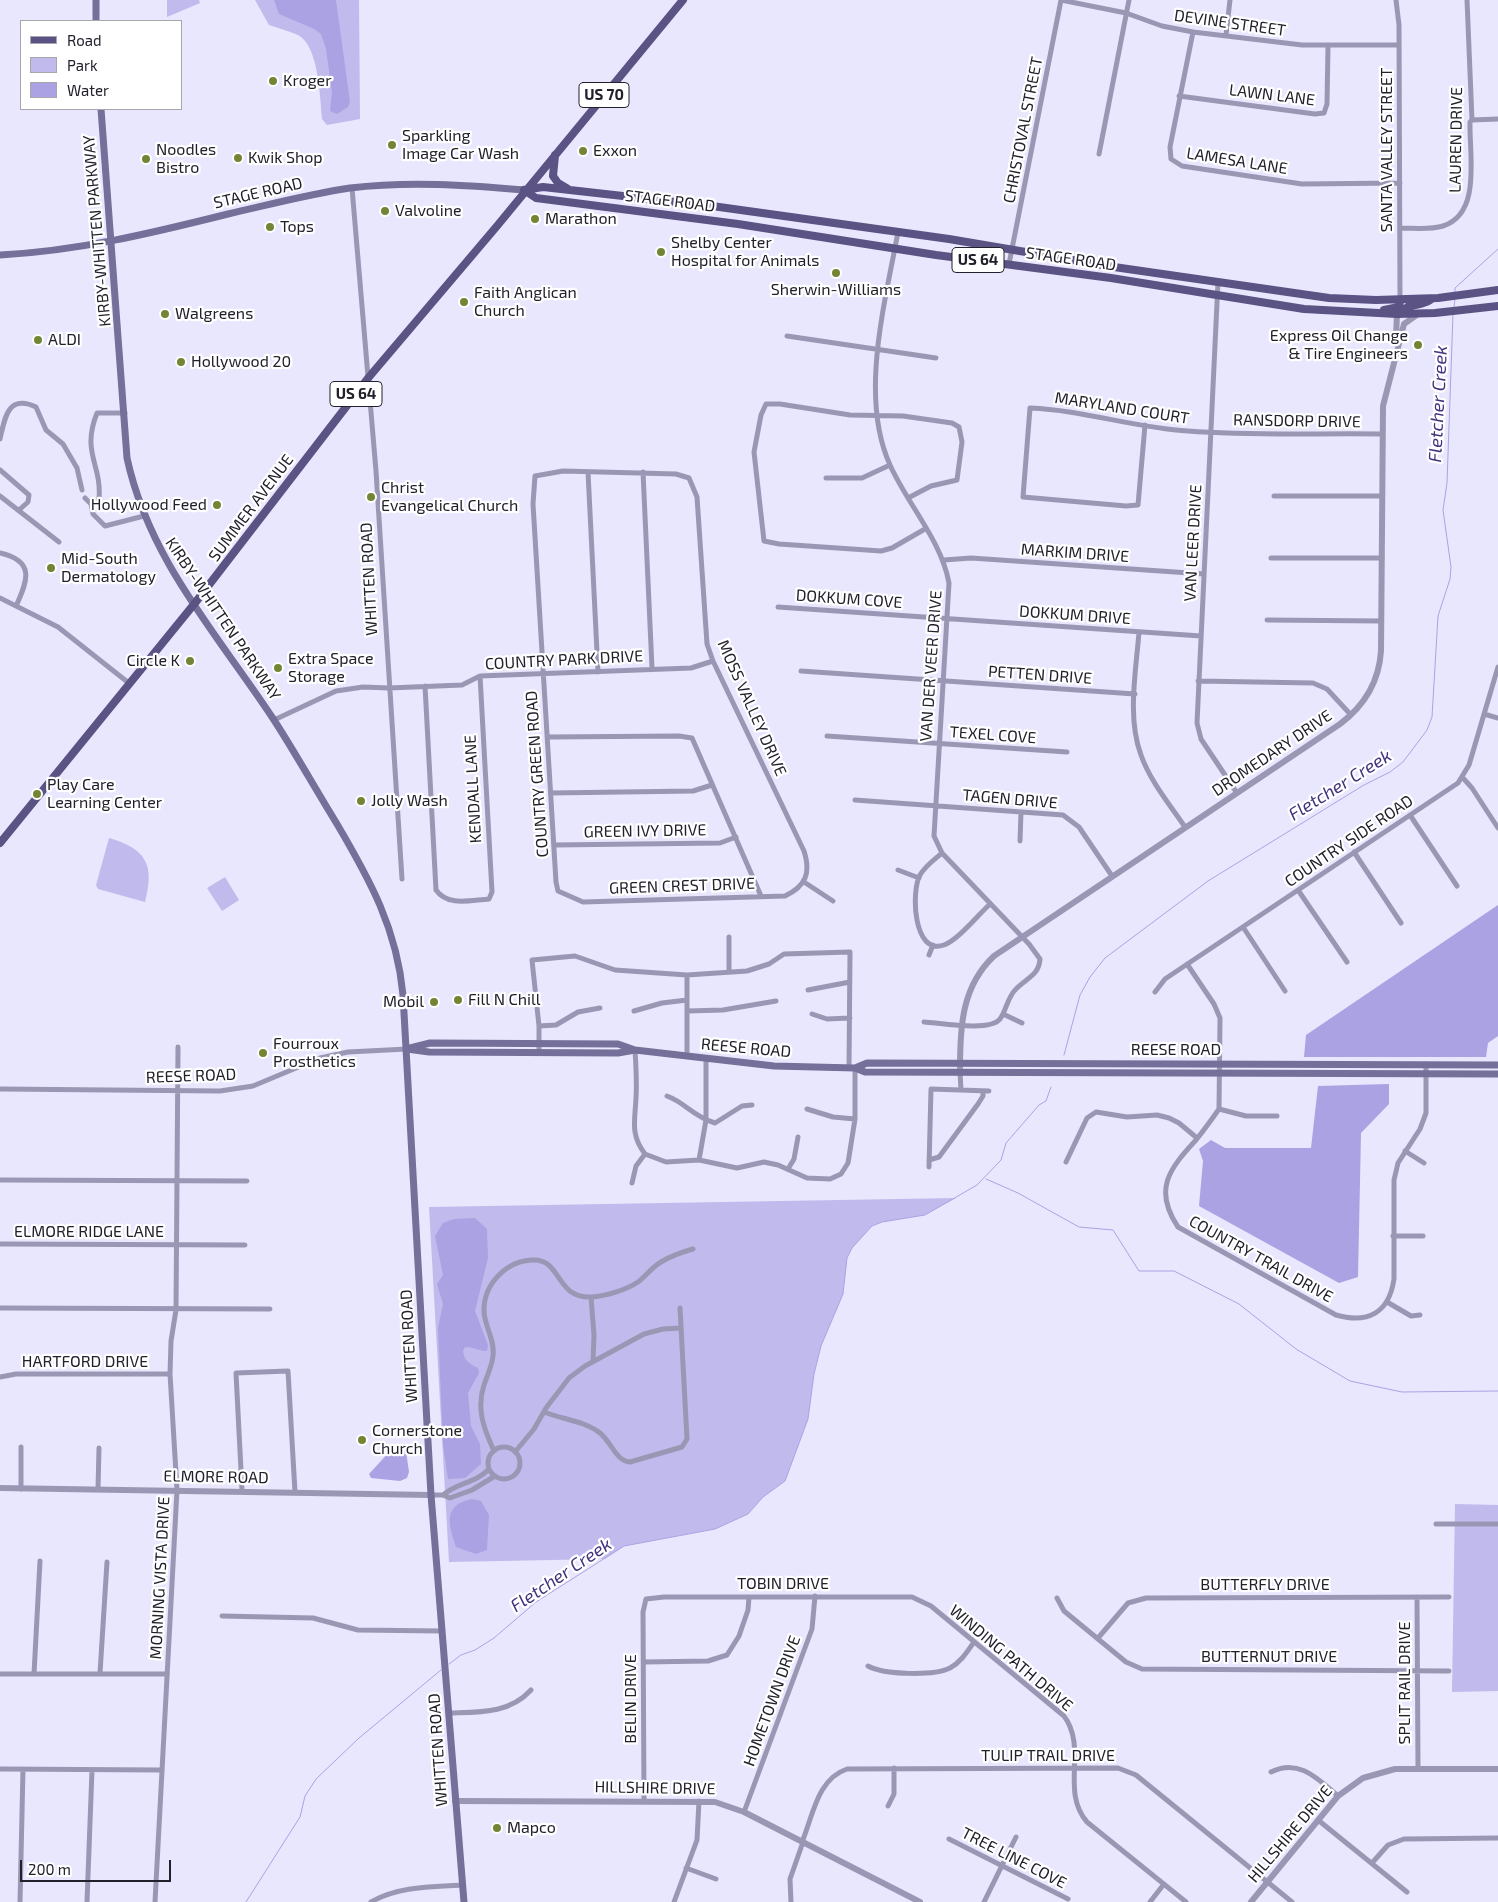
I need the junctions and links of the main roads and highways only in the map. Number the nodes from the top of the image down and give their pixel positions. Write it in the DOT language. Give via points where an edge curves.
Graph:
graph roads {
  1 [pos="96,0"];
  2 [pos="683,0"];
  3 [pos="96,20"];
  4 [pos="101,110"];
  5 [pos="556,154"];
  6 [pos="524,190"];
  7 [pos="570,190"];
  8 [pos="672,201"];
  9 [pos="643,212"];
  10 [pos="110,242"];
  11 [pos="0,255"];
  12 [pos="1498,290"];
  13 [pos="1436,298"];
  14 [pos="1400,300"];
  15 [pos="1498,306"];
  16 [pos="1358,314"];
  17 [pos="1397,314"];
  18 [pos="195,603"];
  19 [pos="0,843"];
  20 [pos="383,910"];
  21 [pos="407,1049"];
  22 [pos="635,1050"];
  23 [pos="1498,1065"];
  24 [pos="852,1068"];
  25 [pos="1498,1074"];
  26 [pos="464,1902"];
  1 -- 3 [label="main road"];
  2 -- 5 [label="main road, US 70"];
  4 -- 10 [label="main road, KIRBY-WHITTEN PARKWAY"];
  5 -- 6 [label="main road, US 70"];
  5 -- 7 [label="main road" via="553,176"];
  6 -- 7 [label="main road, STAGE ROAD / US 64" via="543,187"];
  6 -- 9 [label="main road, STAGE ROAD / US 64" via="536,198"];
  6 -- 10 [label="main road, STAGE ROAD" via="441,184 352,188 282,201"];
  6 -- 18 [label="main road, SUMMER AVENUE / US 64" via="369,377"];
  7 -- 8 [label="main road, STAGE ROAD / US 64"];
  8 -- 9 [label="main road" via="645,204"];
  8 -- 14 [label="main road, STAGE ROAD / US 64" via="1329,298"];
  9 -- 16 [label="main road, STAGE ROAD / US 64" via="1304,309"];
  10 -- 11 [label="main road, STAGE ROAD"];
  10 -- 18 [label="main road, KIRBY-WHITTEN PARKWAY" via="127,458 132,483 154,540 182,588"];
  12 -- 13 [label="main road, STAGE ROAD / US 64"];
  13 -- 14 [label="main road, STAGE ROAD / US 64"];
  13 -- 17 [label="main road" via="1425,304 1407,306"];
  14 -- 16 [label="main road" via="1396,309"];
  15 -- 17 [label="main road, STAGE ROAD / US 64"];
  16 -- 17 [label="main road, STAGE ROAD / US 64"];
  18 -- 19 [label="main road, SUMMER AVENUE / US 64"];
  18 -- 20 [label="main road, KIRBY-WHITTEN PARKWAY" via="224,651 274,720 368,876"];
  20 -- 21 [label="main road, WHITTEN ROAD" via="398,952"];
  21 -- 22 [label="main road, REESE ROAD" via="429,1052 618,1053"];
  21 -- 22 [label="main road, REESE ROAD" via="430,1043 539,1043 618,1044"];
  21 -- 26 [label="main road, WHITTEN ROAD" via="431,1495"];
  22 -- 24 [label="main road, REESE ROAD" via="774,1066"];
  23 -- 24 [label="main road, REESE ROAD" via="867,1063"];
  24 -- 25 [label="main road, REESE ROAD" via="865,1072"];
}
